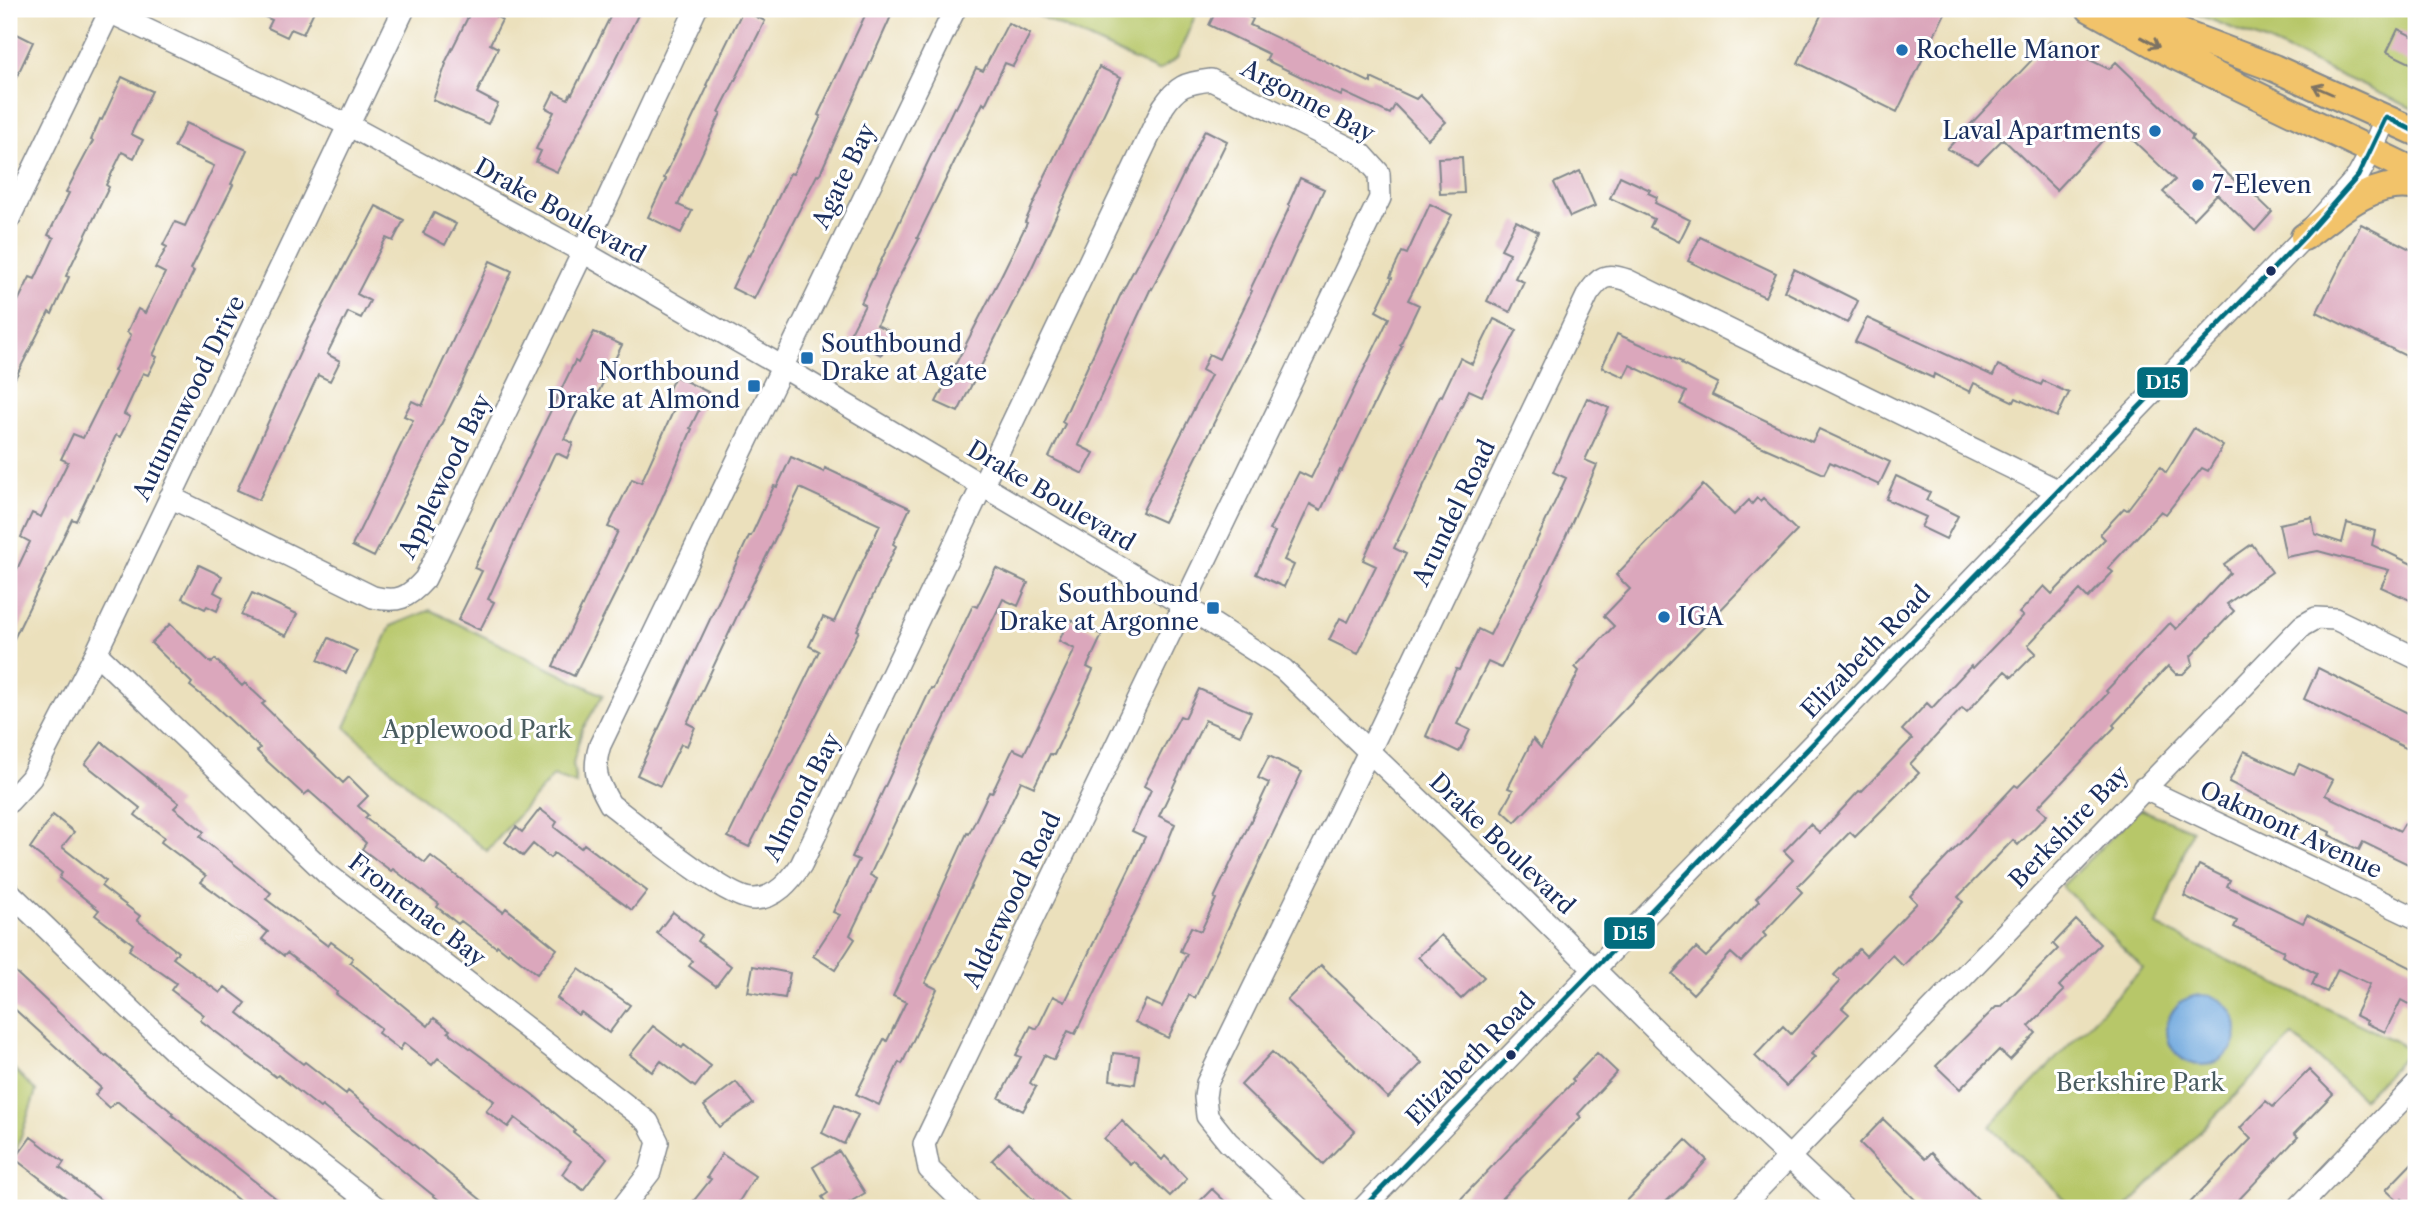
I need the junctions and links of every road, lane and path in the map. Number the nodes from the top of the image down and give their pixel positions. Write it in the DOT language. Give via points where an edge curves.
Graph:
graph roads {
  1 [pos="404,9"];
  2 [pos="696,9"];
  3 [pos="955,9"];
  4 [pos="2091,9"];
  5 [pos="2118,9"];
  6 [pos="108,10"];
  7 [pos="2386,117"];
  8 [pos="348,125"];
  9 [pos="2416,132"];
  10 [pos="2371,152"];
  11 [pos="2416,172"];
  12 [pos="2416,187"];
  13 [pos="9,219"];
  14 [pos="2304,237"];
  15 [pos="583,252"];
  16 [pos="781,366"];
  17 [pos="982,485"];
  18 [pos="2059,491"];
  19 [pos="170,497"];
  20 [pos="1185,606"];
  21 [pos="96,653"];
  22 [pos="2416,658"];
  23 [pos="1369,753"];
  24 [pos="2143,788"];
  25 [pos="9,802"];
  26 [pos="9,892"];
  27 [pos="2416,918"];
  28 [pos="1594,969"];
  29 [pos="2416,1085"];
  30 [pos="1790,1157"];
  31 [pos="377,1208"];
  32 [pos="622,1208"];
  33 [pos="969,1208"];
  34 [pos="1299,1208"];
  35 [pos="1363,1208"];
  36 [pos="1740,1208"];
  37 [pos="1843,1208"];
  38 [pos="2298,1208"];
  1 -- 8 [label="street, Autumnwood Drive"];
  2 -- 15 [label="street"];
  3 -- 16 [label="street, Agate Bay"];
  4 -- 10 [label="main road, one-way" via="2173,55"];
  7 -- 5 [label="main road, one-way" via="2274,68"];
  6 -- 8 [label="street, Drake Boulevard"];
  6 -- 13 [label="street"];
  7 -- 9 [label="main road"];
  7 -- 10 [label="street, Elizabeth Road"];
  8 -- 15 [label="street, Drake Boulevard"];
  8 -- 19 [label="street, Autumnwood Drive"];
  10 -- 11 [label="main road"];
  10 -- 14 [label="street, Elizabeth Road" via="2358,176"];
  12 -- 14 [label="main road" via="2394,185 2367,193"];
  14 -- 18 [label="street, Elizabeth Road"];
  15 -- 16 [label="street, Drake Boulevard"];
  15 -- 19 [label="street, Applewood Bay" via="425,579 410,595 388,601 373,597"];
  16 -- 17 [label="street, Drake Boulevard"];
  16 -- 17 [label="street, Almond Bay" via="595,761 599,785 610,804 726,890 753,900 764,897 785,887 801,865"];
  17 -- 20 [label="street, Drake Boulevard"];
  17 -- 20 [label="street, Argonne Bay" via="1173,92 1189,83 1211,80 1362,153 1378,173 1380,198"];
  18 -- 23 [label="street, Arundel Road" via="1611,275 1598,280 1588,294"];
  18 -- 28 [label="street, Elizabeth Road"];
  19 -- 21 [label="street, Autumnwood Drive"];
  20 -- 23 [label="street, Drake Boulevard" via="1283,669"];
  20 -- 33 [label="street, Alderwood Road" via="924,1144 929,1169"];
  21 -- 25 [label="street, Autumnwood Drive" via="31,778"];
  21 -- 32 [label="street, Frontenac Bay" via="326,873 648,1122 658,1142 650,1172"];
  22 -- 24 [label="street, Berkshire Bay" via="2335,619 2316,618 2286,640"];
  23 -- 28 [label="street, Drake Boulevard"];
  23 -- 34 [label="street, Arundel Road" via="1207,1083 1207,1116 1228,1142"];
  24 -- 27 [label="street, Oakmont Avenue"];
  24 -- 30 [label="street, Berkshire Bay"];
  26 -- 31 [label="street" via="175,1052"];
  28 -- 30 [label="street, Drake Boulevard"];
  28 -- 35 [label="street, Elizabeth Road"];
  29 -- 38 [label="street"];
  30 -- 36 [label="street, Berkshire Bay"];
  30 -- 37 [label="street, Drake Boulevard"];
}
